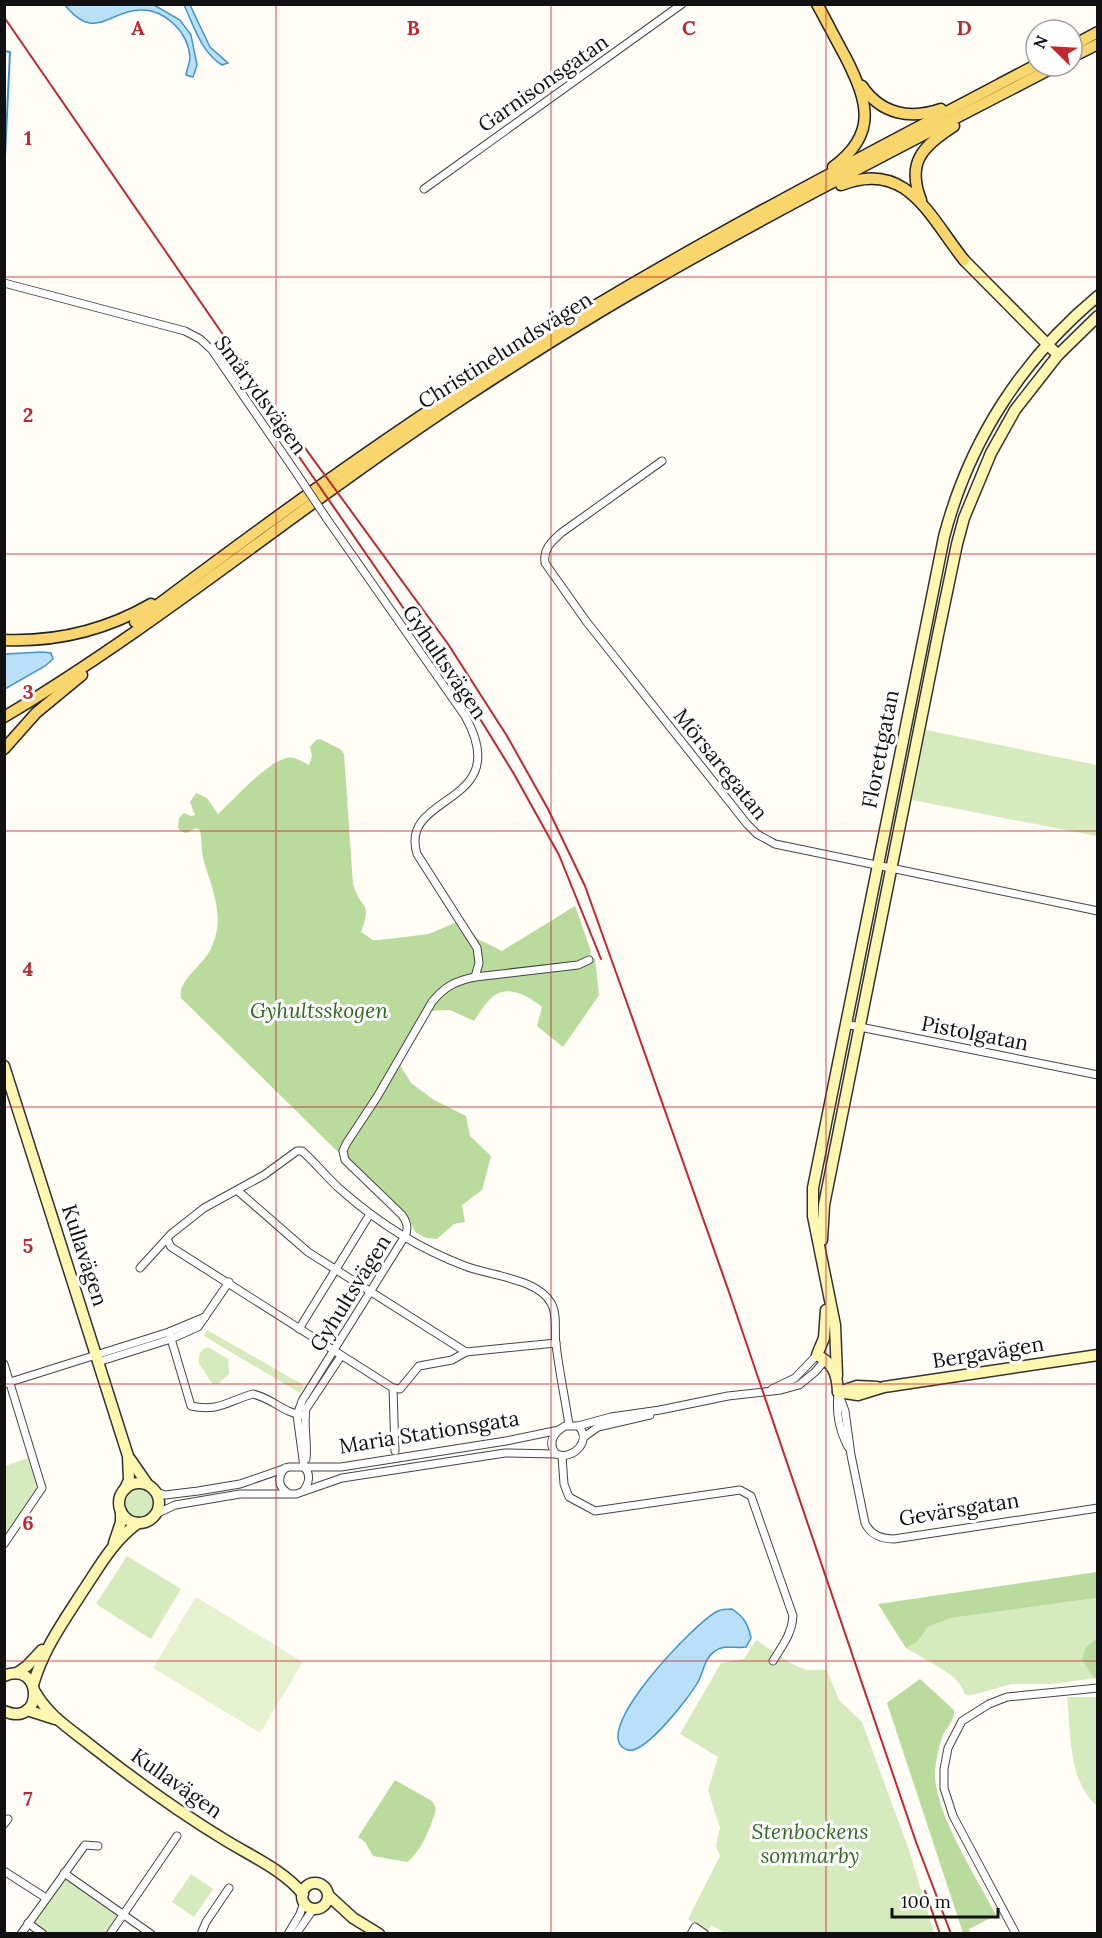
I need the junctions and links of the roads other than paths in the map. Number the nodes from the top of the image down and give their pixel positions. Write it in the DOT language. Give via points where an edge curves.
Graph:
graph roads {
  1 [pos="682,4"];
  2 [pos="818,4"];
  3 [pos="1098,32"];
  4 [pos="1084,40"];
  5 [pos="1098,44"];
  6 [pos="1084,51"];
  7 [pos="1024,71"];
  8 [pos="855,75"];
  9 [pos="1033,78"];
  10 [pos="1022,84"];
  11 [pos="991,88"];
  12 [pos="424,189"];
  13 [pos="793,204"];
  14 [pos="924,206"];
  15 [pos="762,211"];
  16 [pos="964,260"];
  17 [pos="4,283"];
  18 [pos="1098,296"];
  19 [pos="1098,316"];
  20 [pos="1047,344"];
  21 [pos="1058,355"];
  22 [pos="662,461"];
  23 [pos="349,549"];
  24 [pos="193,579"];
  25 [pos="127,637"];
  26 [pos="4,640"];
  27 [pos="4,709"];
  28 [pos="4,717"];
  29 [pos="4,749"];
  30 [pos="877,867"];
  31 [pos="891,870"];
  32 [pos="1098,911"];
  33 [pos="589,960"];
  34 [pos="475,976"];
  35 [pos="845,1024"];
  36 [pos="860,1027"];
  37 [pos="4,1066"];
  38 [pos="1098,1075"];
  39 [pos="238,1191"];
  40 [pos="370,1214"];
  41 [pos="405,1236"];
  42 [pos="167,1239"];
  43 [pos="822,1255"];
  44 [pos="140,1268"];
  45 [pos="335,1270"];
  46 [pos="229,1282"];
  47 [pos="370,1292"];
  48 [pos="299,1329"];
  49 [pos="170,1336"];
  50 [pos="829,1340"];
  51 [pos="556,1343"];
  52 [pos="333,1351"];
  53 [pos="466,1352"];
  54 [pos="1098,1355"];
  55 [pos="341,1356"];
  56 [pos="822,1357"];
  57 [pos="97,1358"];
  58 [pos="4,1364"];
  59 [pos="837,1376"];
  60 [pos="7,1383"];
  61 [pos="393,1388"];
  62 [pos="838,1392"];
  63 [pos="660,1410"];
  64 [pos="301,1415"];
  65 [pos="569,1425"];
  66 [pos="578,1426"];
  67 [pos="559,1430"];
  68 [pos="584,1437"];
  69 [pos="395,1451"];
  70 [pos="559,1455"];
  71 [pos="128,1456"];
  72 [pos="304,1467"];
  73 [pos="285,1468"];
  74 [pos="126,1489"];
  75 [pos="152,1489"];
  76 [pos="304,1490"];
  77 [pos="288,1493"];
  78 [pos="1098,1508"];
  79 [pos="121,1511"];
  80 [pos="156,1514"];
  81 [pos="138,1523"];
  82 [pos="4,1544"];
  83 [pos="113,1546"];
  84 [pos="49,1644"];
  85 [pos="773,1661"];
  86 [pos="9,1675"];
  87 [pos="34,1688"];
  88 [pos="1098,1688"];
  89 [pos="27,1710"];
  90 [pos="8,1715"];
  91 [pos="57,1720"];
  92 [pos="177,1836"];
  93 [pos="98,1846"];
  94 [pos="4,1870"];
  95 [pos="64,1873"];
  96 [pos="279,1873"];
  97 [pos="312,1883"];
  98 [pos="229,1888"];
  99 [pos="328,1895"];
  100 [pos="46,1898"];
  101 [pos="311,1903"];
  102 [pos="123,1914"];
  103 [pos="353,1918"];
  104 [pos="28,1923"];
  105 [pos="693,1930"];
  106 [pos="202,1933"];
  107 [pos="21,1934"];
  108 [pos="44,1934"];
  109 [pos="110,1934"];
  110 [pos="151,1934"];
  111 [pos="288,1934"];
  112 [pos="296,1934"];
  113 [pos="379,1934"];
  114 [pos="705,1934"];
  115 [pos="1016,1934"];
  1 -- 12 [label="street, Garnisonsgatan"];
  2 -- 8 [label="main road"];
  3 -- 4 [label="main road"];
  5 -- 6 [label="main road"];
  7 -- 11 [label="main road, Christinelundsvägen"];
  8 -- 11 [label="main road" via="879,105 903,114 931,113"];
  8 -- 15 [label="main road" via="866,111 864,128 854,148 835,166"];
  9 -- 10 [label="main road, Christinelundsvägen"];
  10 -- 13 [label="main road, Christinelundsvägen"];
  10 -- 14 [label="main road" via="948,130 924,152 914,174"];
  11 -- 15 [label="main road, Christinelundsvägen"];
  13 -- 14 [label="main road" via="849,182 873,178 901,184"];
  13 -- 25 [label="main road, Christinelundsvägen" via="642,287 457,402"];
  14 -- 16 [label="main road"];
  15 -- 24 [label="main road, Christinelundsvägen" via="621,290 452,395"];
  16 -- 20 [label="street"];
  17 -- 23 [label="street, Smårydsvägen, bridge" via="185,331 200,339 212,350"];
  18 -- 20 [label="street, Florettgatan"];
  19 -- 21 [label="street, Florettgatan"];
  20 -- 21 [label="street"];
  20 -- 30 [label="street, Florettgatan" via="991,419 955,498"];
  21 -- 31 [label="street, Florettgatan" via="1003,430 964,518"];
  22 -- 30 [label="street, Mörsaregatan" via="561,533 544,553 545,563 586,621 757,834 775,844"];
  23 -- 34 [label="street, Gyhultsvägen" via="473,730 478,759 472,776 461,791 420,822 414,846 477,948 479,963"];
  24 -- 26 [label="main road" via="148,606 99,628 62,637"];
  24 -- 27 [label="main road, Christinelundsvägen" via="114,638"];
  25 -- 28 [label="main road, Christinelundsvägen"];
  25 -- 29 [label="main road" via="36,713"];
  30 -- 31 [label="street, Mörsaregatan"];
  30 -- 35 [label="street, Florettgatan"];
  31 -- 32 [label="street, Mörsaregatan"];
  31 -- 36 [label="street, Florettgatan"];
  33 -- 34 [label="street, Gyhultsvägen" via="578,965"];
  34 -- 41 [label="street, Gyhultsvägen" via="443,989 432,1002 344,1146 345,1160 404,1218 408,1228"];
  35 -- 36 [label="street, Pistolgatan"];
  35 -- 43 [label="street, Florettgatan" via="813,1188 813,1216"];
  36 -- 38 [label="street, Pistolgatan"];
  36 -- 43 [label="street, Florettgatan" via="824,1205"];
  37 -- 57 [label="street, Kullavägen"];
  39 -- 40 [label="street" via="297,1151 303,1151 340,1190"];
  39 -- 42 [label="street" via="204,1208"];
  39 -- 45 [label="street" via="290,1238"];
  40 -- 41 [label="street"];
  40 -- 45 [label="street"];
  41 -- 47 [label="street, Gyhultsvägen"];
  41 -- 51 [label="street" via="466,1266 542,1292 553,1307"];
  42 -- 44 [label="street"];
  42 -- 46 [label="street" via="171,1247"];
  43 -- 50 [label="street, Florettgatan"];
  45 -- 47 [label="street"];
  45 -- 48 [label="street"];
  46 -- 48 [label="street"];
  46 -- 49 [label="street" via="198,1327"];
  47 -- 52 [label="street, Gyhultsvägen"];
  47 -- 53 [label="street"];
  48 -- 52 [label="street"];
  49 -- 57 [label="street"];
  49 -- 64 [label="street" via="191,1407 206,1410 253,1394"];
  50 -- 56 [label="street"];
  50 -- 59 [label="street, Florettgatan" via="837,1357"];
  51 -- 53 [label="street"];
  51 -- 65 [label="street"];
  52 -- 55 [label="street"];
  52 -- 64 [label="street, Gyhultsvägen" via="302,1401"];
  53 -- 61 [label="street" via="452,1360 419,1366 400,1389"];
  54 -- 62 [label="street, Bergavägen" via="884,1387 857,1386"];
  55 -- 61 [label="street"];
  55 -- 64 [label="street, Gyhultsvägen"];
  56 -- 59 [label="street, Gevärsgatan"];
  56 -- 63 [label="street" via="799,1385"];
  57 -- 60 [label="street"];
  57 -- 71 [label="street, Kullavägen"];
  58 -- 60 [label="street"];
  59 -- 62 [label="street, Gevärsgatan"];
  60 -- 82 [label="street" via="42,1488"];
  61 -- 69 [label="street"];
  62 -- 78 [label="street, Gevärsgatan" via="838,1424 851,1455 865,1523 885,1539"];
  63 -- 66 [label="street"];
  63 -- 68 [label="street" via="598,1426"];
  64 -- 72 [label="street" via="308,1445"];
  65 -- 66 [label="street"];
  65 -- 67 [label="street, Maria Stationsgata"];
  66 -- 68 [label="street"];
  67 -- 70 [label="street" via="552,1442 552,1449"];
  67 -- 72 [label="street, Maria Stationsgata" via="341,1467"];
  68 -- 70 [label="street" via="576,1452"];
  70 -- 76 [label="street, Maria Stationsgata" via="505,1453 342,1478"];
  70 -- 85 [label="street" via="569,1497 594,1511 740,1490 751,1496 793,1616 788,1637"];
  71 -- 74 [label="street, Kullavägen"];
  71 -- 75 [label="street, Kullavägen"];
  72 -- 73 [label="street, Maria Stationsgata"];
  72 -- 76 [label="street" via="309,1478"];
  73 -- 75 [label="street, Maria Stationsgata" via="230,1485 169,1495"];
  73 -- 77 [label="street" via="280,1482"];
  74 -- 75 [label="street" via="134,1484"];
  74 -- 79 [label="street, Kullavägen" via="120,1497"];
  75 -- 80 [label="street" via="159,1503"];
  76 -- 77 [label="street, Maria Stationsgata"];
  77 -- 80 [label="street, Maria Stationsgata" via="240,1494 175,1505"];
  79 -- 81 [label="street" via="128,1520"];
  79 -- 83 [label="street, Kullavägen"];
  80 -- 81 [label="street, Kullavägen" via="151,1520"];
  81 -- 83 [label="street, Kullavägen"];
  83 -- 84 [label="street, Kullavägen"];
  84 -- 86 [label="street, Kullavägen" via="27,1666"];
  84 -- 87 [label="street, Kullavägen"];
  86 -- 87 [label="street" via="28,1678"];
  87 -- 89 [label="street" via="33,1703"];
  87 -- 91 [label="street, Kullavägen"];
  88 -- 115 [label="street" via="998,1700 962,1721 948,1748 943,1779 946,1799"];
  89 -- 90 [label="street"];
  89 -- 91 [label="street, Kullavägen"];
  91 -- 96 [label="street, Kullavägen" via="153,1793"];
  92 -- 102 [label="street"];
  93 -- 95 [label="street" via="85,1845"];
  94 -- 100 [label="street"];
  95 -- 100 [label="street"];
  95 -- 102 [label="street"];
  96 -- 97 [label="street, Kullavägen"];
  96 -- 101 [label="street, Kullavägen"];
  97 -- 99 [label="street, Kullavägen" via="322,1885"];
  97 -- 101 [label="street" via="306,1887"];
  98 -- 106 [label="street"];
  99 -- 101 [label="street" via="326,1902"];
  99 -- 103 [label="street, Kullavägen"];
  100 -- 104 [label="street"];
  101 -- 103 [label="street, Kullavägen"];
  101 -- 111 [label="street"];
  101 -- 112 [label="street"];
  102 -- 109 [label="street"];
  102 -- 110 [label="street"];
  103 -- 113 [label="street, Kullavägen"];
  104 -- 107 [label="street"];
  104 -- 108 [label="street"];
  105 -- 114 [label="street"];
}
